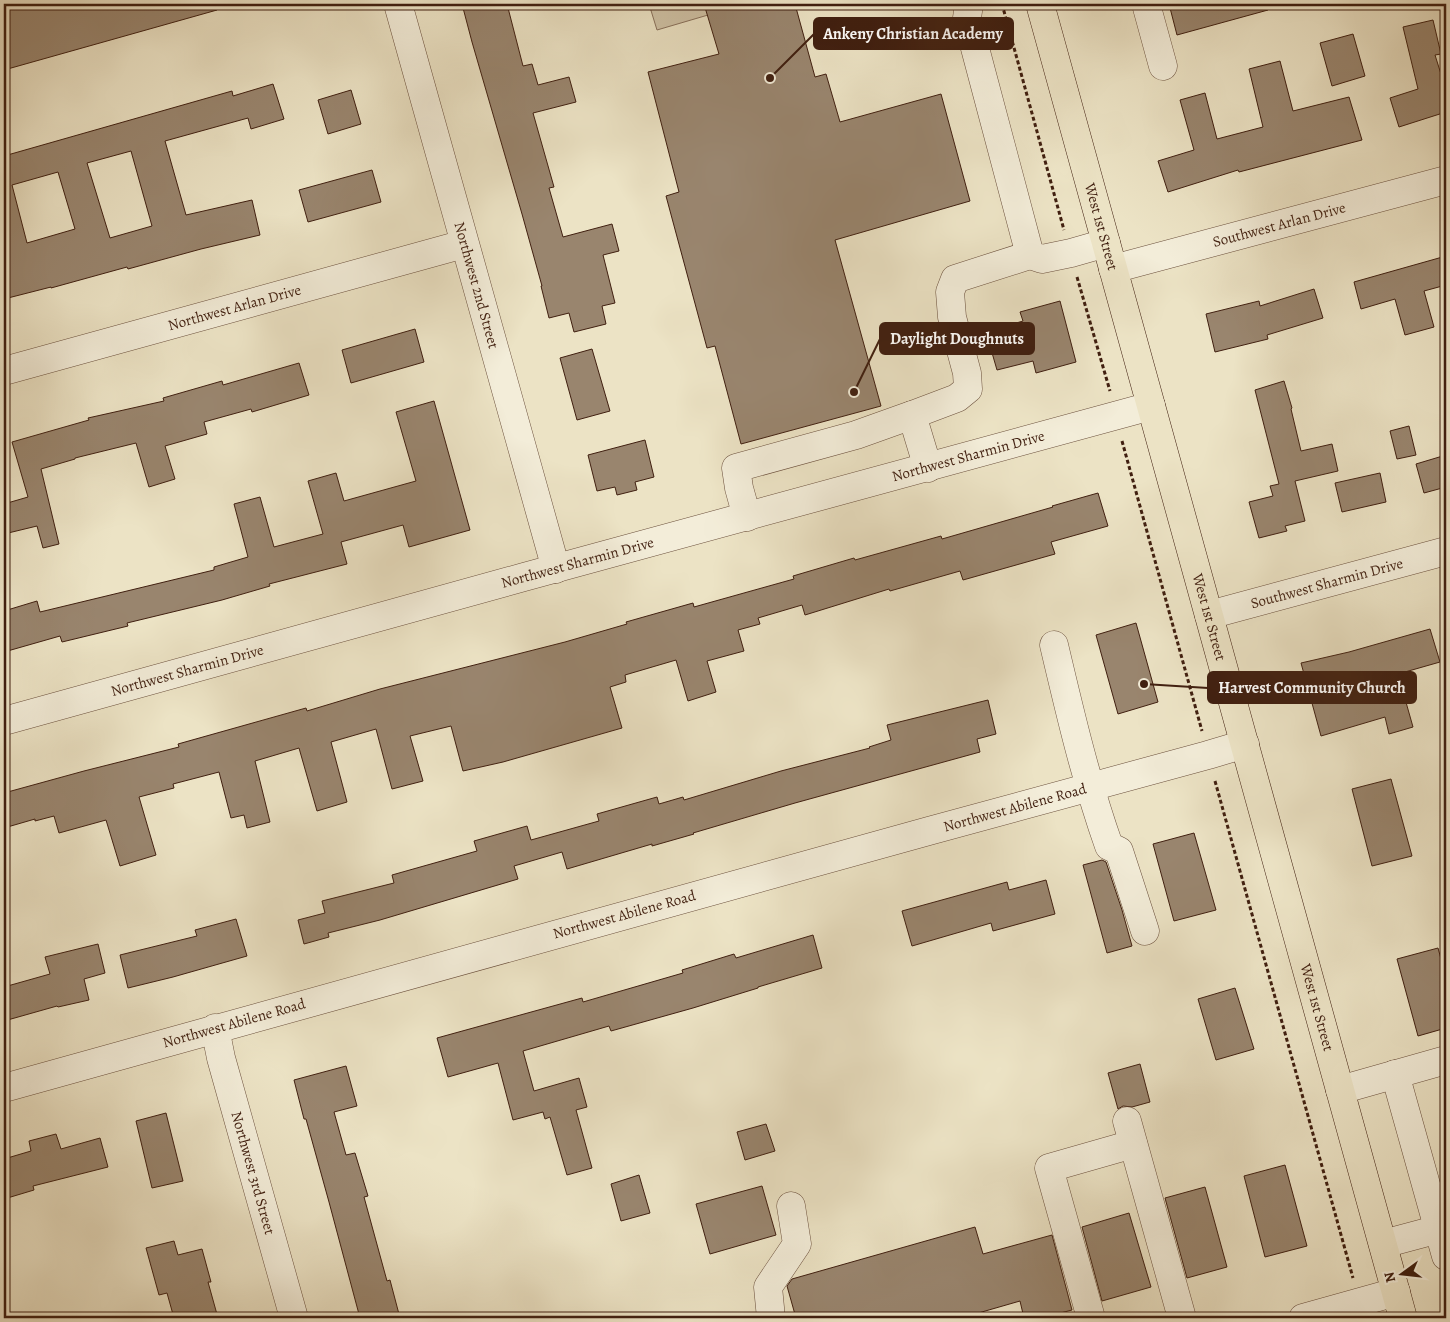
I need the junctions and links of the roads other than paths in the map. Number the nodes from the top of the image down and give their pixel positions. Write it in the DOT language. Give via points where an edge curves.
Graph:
graph roads {
  1 [pos="398,4"];
  2 [pos="969,4"];
  3 [pos="1146,4"];
  4 [pos="1045,5"];
  5 [pos="1163,66"];
  6 [pos="1446,180"];
  7 [pos="1106,243"];
  8 [pos="464,244"];
  9 [pos="1030,255"];
  10 [pos="1113,269"];
  11 [pos="4,371"];
  12 [pos="1151,406"];
  13 [pos="912,415"];
  14 [pos="928,468"];
  15 [pos="747,517"];
  16 [pos="1446,551"];
  17 [pos="556,569"];
  18 [pos="1209,615"];
  19 [pos="1054,645"];
  20 [pos="4,721"];
  21 [pos="1245,744"];
  22 [pos="1090,787"];
  23 [pos="1145,931"];
  24 [pos="215,1028"];
  25 [pos="1446,1060"];
  26 [pos="1395,1074"];
  27 [pos="4,1088"];
  28 [pos="1340,1090"];
  29 [pos="791,1206"];
  30 [pos="1439,1229"];
  31 [pos="1383,1244"];
  32 [pos="1446,1256"];
  33 [pos="1396,1292"];
  34 [pos="294,1318"];
  35 [pos="771,1318"];
  36 [pos="1091,1318"];
  37 [pos="1182,1318"];
  38 [pos="1303,1318"];
  39 [pos="1403,1318"];
  1 -- 8 [label="street, Northwest 2nd Street"];
  2 -- 9 [label="street" via="967,18"];
  3 -- 5 [label="street"];
  4 -- 7 [label="main road, West 1st Street"];
  6 -- 10 [label="street, Southwest Arlan Drive"];
  7 -- 9 [label="street" via="1042,259"];
  7 -- 10 [label="main road, West 1st Street"];
  8 -- 11 [label="street, Northwest Arlan Drive"];
  8 -- 17 [label="street, Northwest 2nd Street"];
  9 -- 13 [label="street" via="956,279 950,292 952,317 968,389 957,398"];
  10 -- 12 [label="main road, West 1st Street"];
  12 -- 14 [label="street, Northwest Sharmin Drive"];
  12 -- 18 [label="main road, West 1st Street"];
  13 -- 14 [label="street"];
  13 -- 15 [label="street" via="856,435 736,468"];
  14 -- 15 [label="street, Northwest Sharmin Drive"];
  15 -- 17 [label="street, Northwest Sharmin Drive"];
  16 -- 18 [label="street, Southwest Sharmin Drive"];
  17 -- 20 [label="street, Northwest Sharmin Drive"];
  18 -- 21 [label="main road, West 1st Street"];
  19 -- 22 [label="street"];
  21 -- 22 [label="street, Northwest Abilene Road"];
  21 -- 28 [label="main road, West 1st Street"];
  22 -- 23 [label="street" via="1110,846 1119,851"];
  22 -- 24 [label="street, Northwest Abilene Road"];
  24 -- 27 [label="street, Northwest Abilene Road"];
  24 -- 34 [label="street, Northwest 3rd Street"];
  25 -- 26 [label="street"];
  26 -- 28 [label="street"];
  26 -- 30 [label="street"];
  28 -- 31 [label="main road, West 1st Street"];
  29 -- 35 [label="street" via="797,1244 768,1287"];
  30 -- 31 [label="street"];
  30 -- 32 [label="street"];
  31 -- 33 [label="main road, West 1st Street"];
  33 -- 38 [label="street"];
  33 -- 39 [label="main road, West 1st Street"];
  36 -- 37 [label="street" via="1049,1168 1130,1132"];
}
